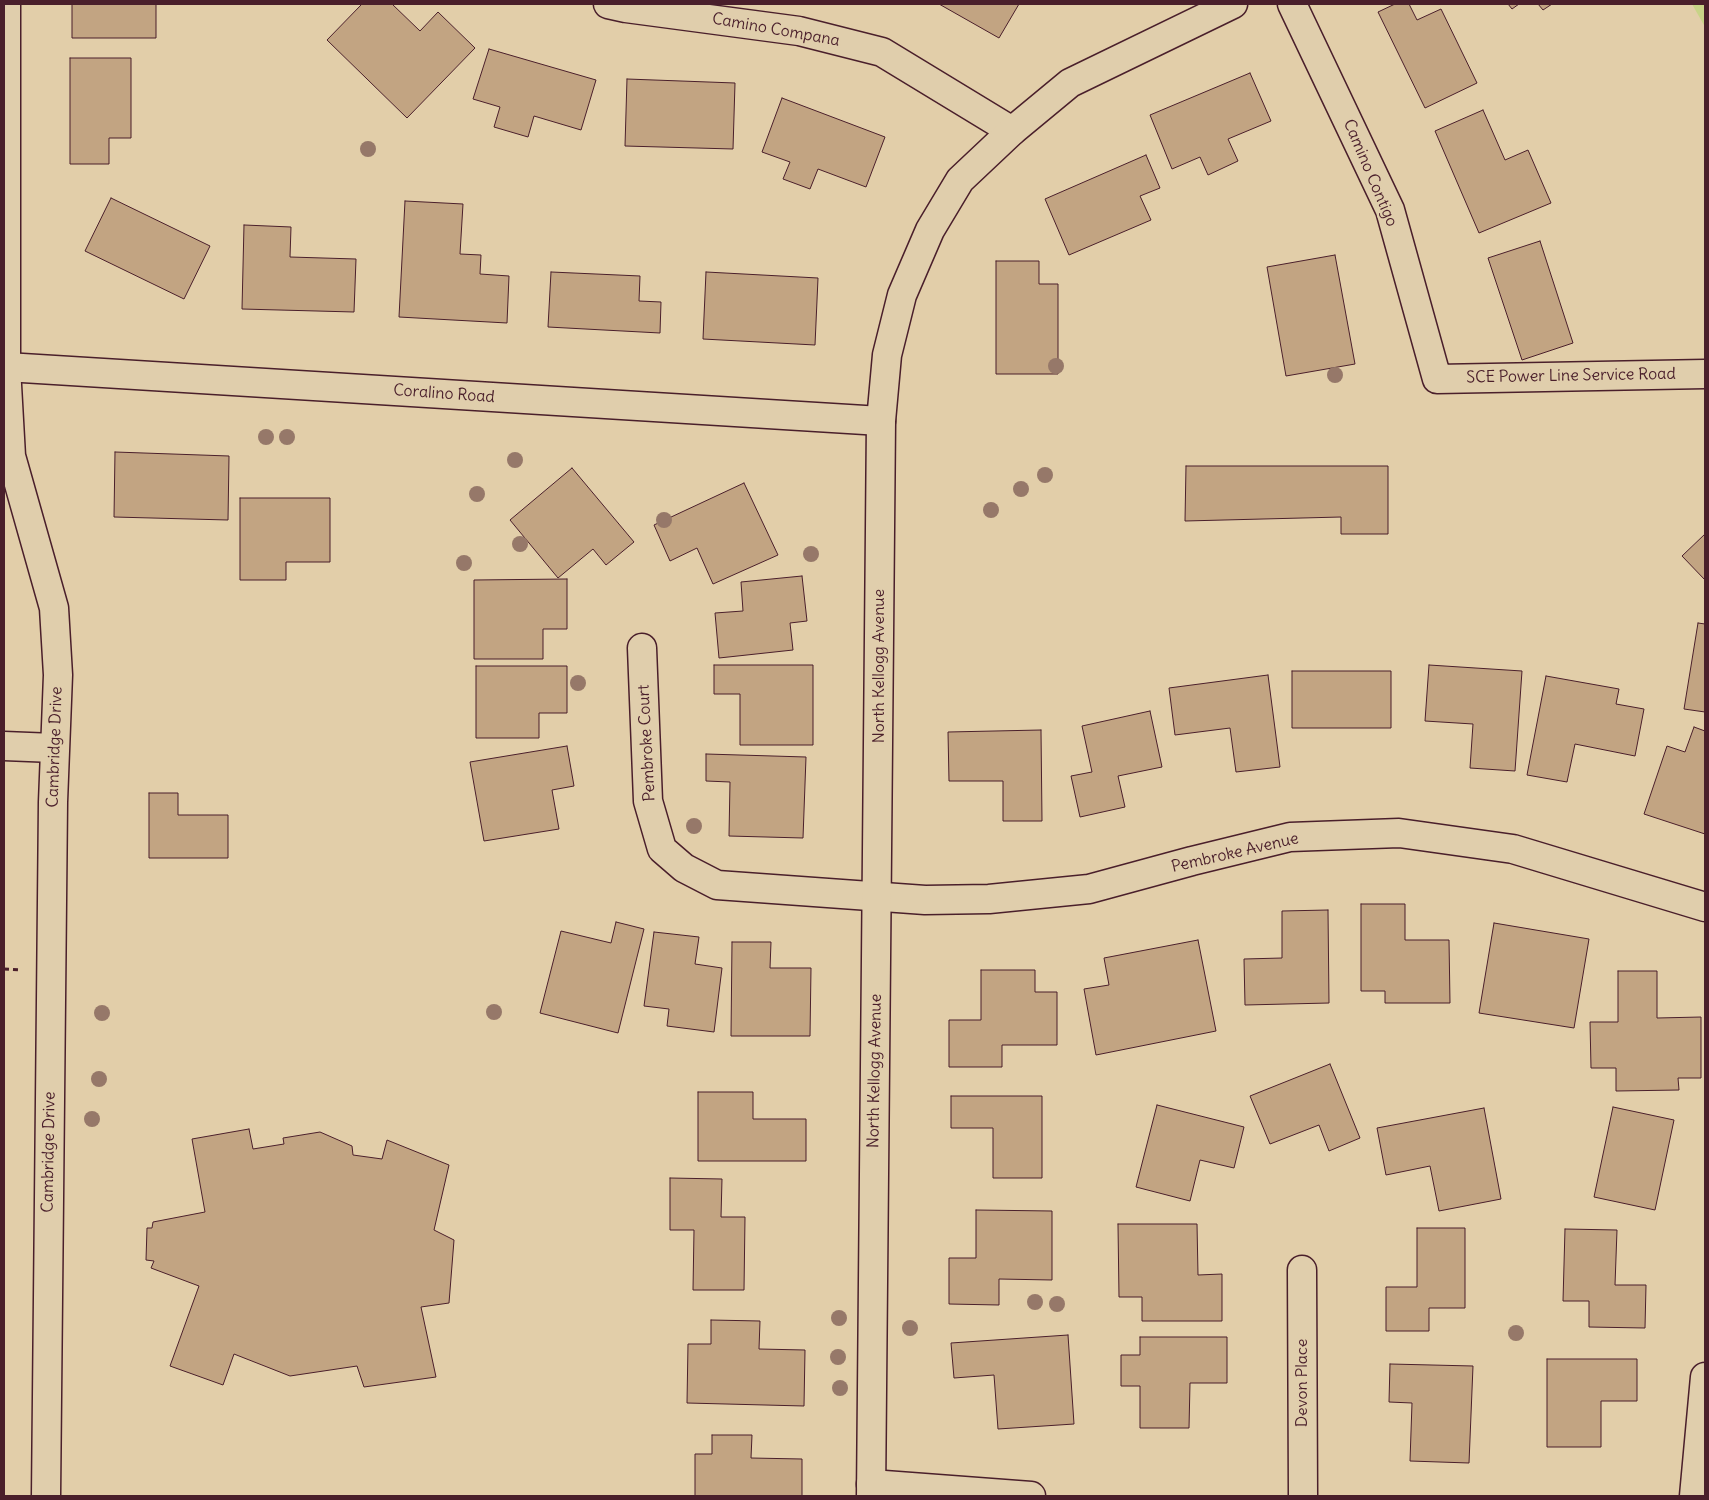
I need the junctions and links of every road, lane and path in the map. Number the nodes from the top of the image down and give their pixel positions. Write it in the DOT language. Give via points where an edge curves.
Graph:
graph roads {
  1 [pos="6,4"];
  2 [pos="608,4"];
  3 [pos="1233,4"];
  4 [pos="1292,4"];
  5 [pos="1012,131"];
  6 [pos="6,367"];
  7 [pos="1705,374"];
  8 [pos="1437,379"];
  9 [pos="881,421"];
  10 [pos="642,648"];
  11 [pos="4,746"];
  12 [pos="54,748"];
  13 [pos="877,897"];
  14 [pos="1705,907"];
  15 [pos="1302,1270"];
  16 [pos="1705,1377"];
  17 [pos="871,1490"];
  18 [pos="46,1496"];
  19 [pos="1031,1496"];
  20 [pos="1303,1496"];
  21 [pos="1694,1496"];
  1 -- 6 [label="street, Cambridge Drive"];
  2 -- 5 [label="street, Camino Compana" via="799,31 882,52"];
  3 -- 5 [label="street, North Kellogg Avenue" via="1070,83"];
  4 -- 8 [label="street, Camino Contigo" via="1390,210"];
  5 -- 9 [label="street, North Kellogg Avenue" via="960,180 930,230 902,295 887,355"];
  6 -- 9 [label="street, Coralino Road"];
  6 -- 12 [label="street, Cambridge Drive" via="11,456 54,608 58,675"];
  7 -- 8 [label="street, SCE Power Line Service Road"];
  9 -- 13 [label="street, North Kellogg Avenue"];
  10 -- 13 [label="street, Pembroke Court" via="648,800 662,849 684,868 717,886"];
  11 -- 12 [label="street"];
  12 -- 18 [label="street, Cambridge Drive"];
  13 -- 14 [label="street, Pembroke Avenue" via="989,899 1089,889 1290,837 1399,833 1513,849"];
  13 -- 17 [label="street, North Kellogg Avenue"];
  15 -- 20 [label="street, Devon Place"];
  16 -- 21 [label="street"];
  17 -- 19 [label="street"];
}
